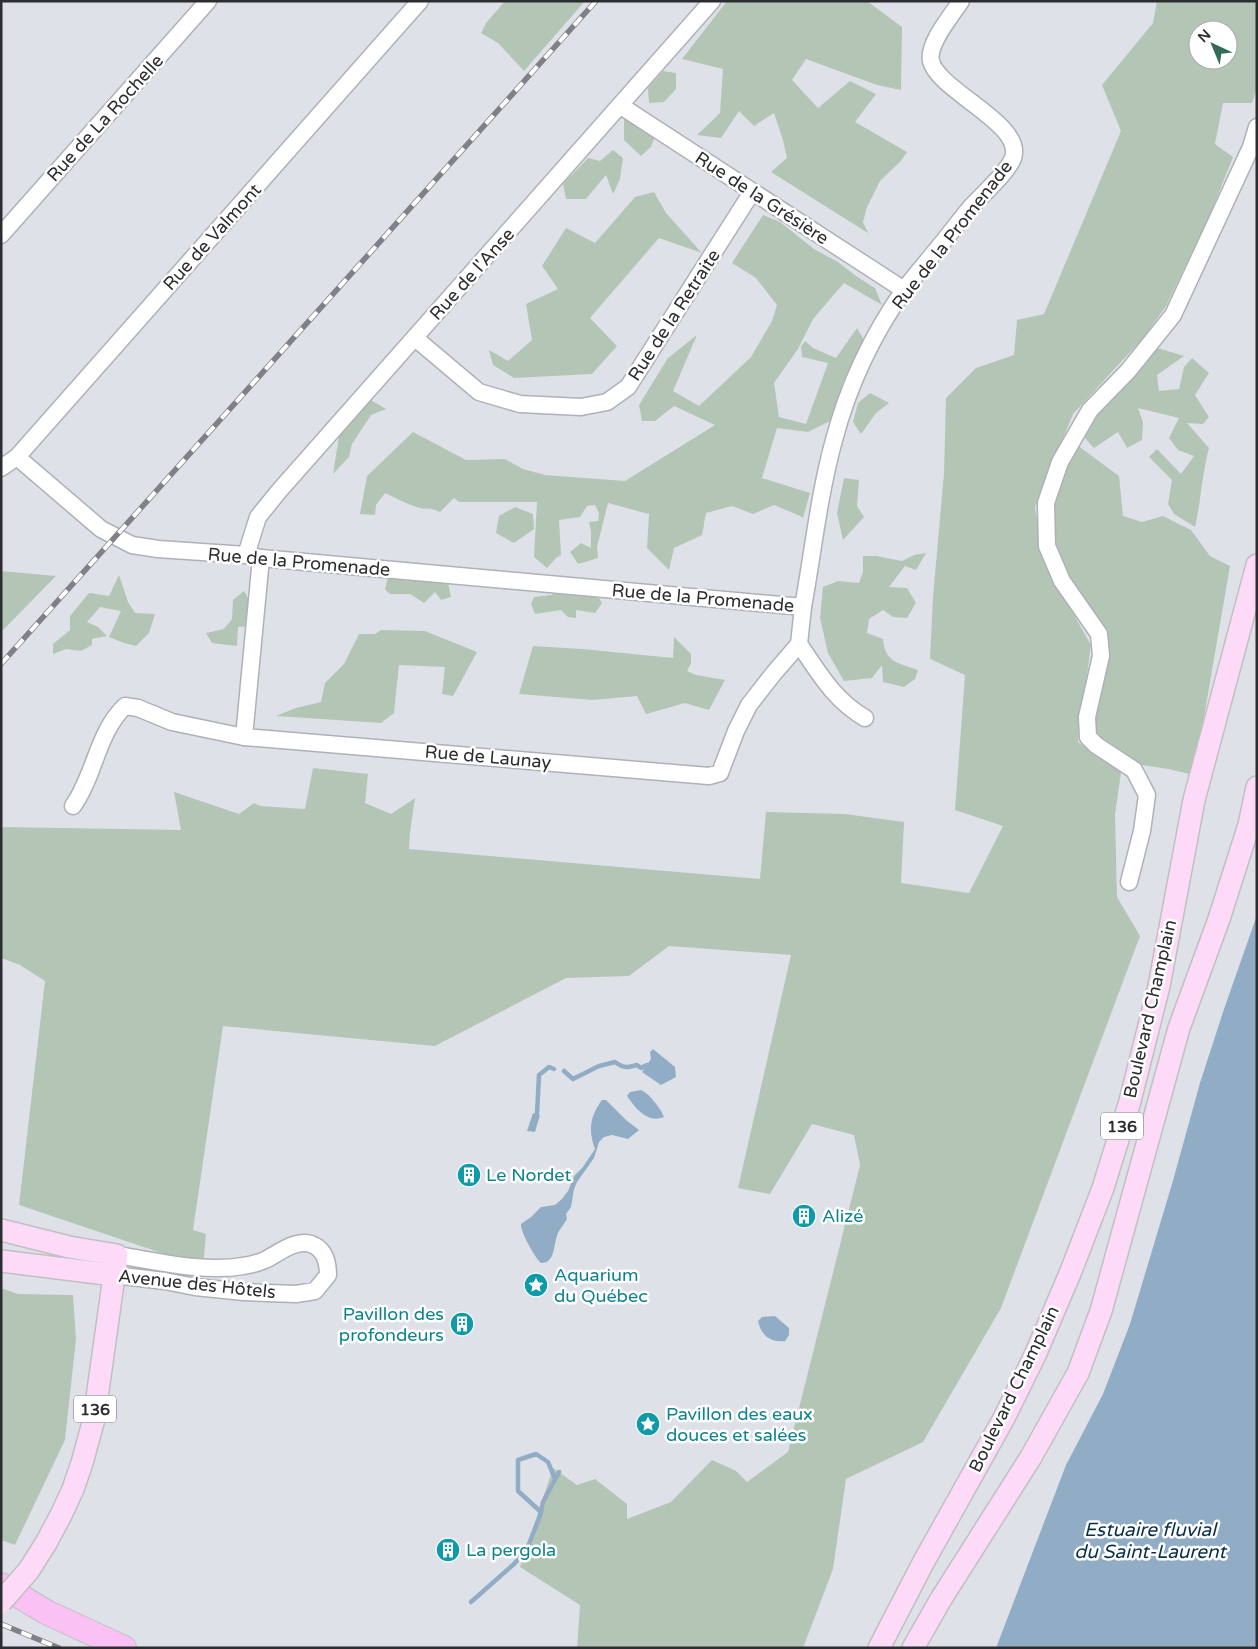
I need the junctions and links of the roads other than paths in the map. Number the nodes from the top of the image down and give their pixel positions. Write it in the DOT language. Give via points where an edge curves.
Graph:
graph roads {
  1 [pos="208,1"];
  2 [pos="420,1"];
  3 [pos="712,1"];
  4 [pos="961,1"];
  5 [pos="620,106"];
  6 [pos="1257,127"];
  7 [pos="752,192"];
  8 [pos="1,235"];
  9 [pos="904,290"];
  10 [pos="415,338"];
  11 [pos="18,456"];
  12 [pos="1,468"];
  13 [pos="254,557"];
  14 [pos="1257,565"];
  15 [pos="803,607"];
  16 [pos="799,644"];
  17 [pos="865,718"];
  18 [pos="244,737"];
  19 [pos="1257,787"];
  20 [pos="73,806"];
  21 [pos="1128,882"];
  22 [pos="1,1230"];
  23 [pos="1,1261"];
  24 [pos="115,1265"];
  25 [pos="1,1585"];
  26 [pos="1,1592"];
  27 [pos="1,1602"];
  28 [pos="46,1612"];
  29 [pos="124,1648"];
  30 [pos="879,1648"];
  31 [pos="913,1648"];
  1 -- 8 [label="street, Rue de La Rochelle"];
  2 -- 11 [label="street, Rue de Valmont"];
  3 -- 5 [label="street, Rue de l'Anse"];
  4 -- 9 [label="street, Rue de la Promenade" via="932,46 930,60 948,83 1000,125 1014,146 1013,158"];
  5 -- 7 [label="street, Rue de la Grésière"];
  5 -- 10 [label="street, Rue de l'Anse"];
  6 -- 21 [label="street" via="1251,147 1173,315 1128,371 1090,410 1060,462 1046,504 1047,546 1062,581 1099,634 1101,656 1087,716 1088,737 1134,770 1147,795 1142,831"];
  7 -- 9 [label="street, Rue de la Grésière"];
  7 -- 10 [label="street, Rue de la Retraite" via="628,386 607,402 581,407 520,404 480,392"];
  9 -- 15 [label="street, Rue de la Promenade" via="852,385 834,440"];
  10 -- 13 [label="street, Rue de l'Anse" via="258,517"];
  11 -- 12 [label="street, Rue de Valmont"];
  11 -- 13 [label="street, Rue de la Promenade" via="102,529 132,545"];
  13 -- 15 [label="street, Rue de la Promenade"];
  13 -- 18 [label="street"];
  14 -- 30 [label="main road, Boulevard Champlain / 136" via="1194,800 1157,996 1103,1188 1028,1369"];
  15 -- 16 [label="street"];
  16 -- 17 [label="street" via="832,692"];
  16 -- 18 [label="street, Rue de Launay" via="749,706 720,773 709,776"];
  18 -- 20 [label="street" via="172,722 125,706 115,715 81,795"];
  19 -- 31 [label="main road, Boulevard Champlain / 136" via="1249,825 1219,919 1179,1028 1102,1311 1078,1373 1031,1457"];
  22 -- 24 [label="main road, Avenue des Hôtels" via="69,1247"];
  23 -- 24 [label="main road, Avenue des Hôtels"];
  24 -- 24 [label="street, Avenue des Hôtels" via="165,1281 244,1292 296,1294 315,1291 328,1275 326,1256 320,1248 300,1243 246,1266 226,1269"];
  24 -- 27 [label="main road, 136, bridge" via="94,1419 82,1463 46,1543 29,1570"];
  25 -- 28 [label="highway"];
  26 -- 28 [label="highway"];
  28 -- 29 [label="highway"];
}
